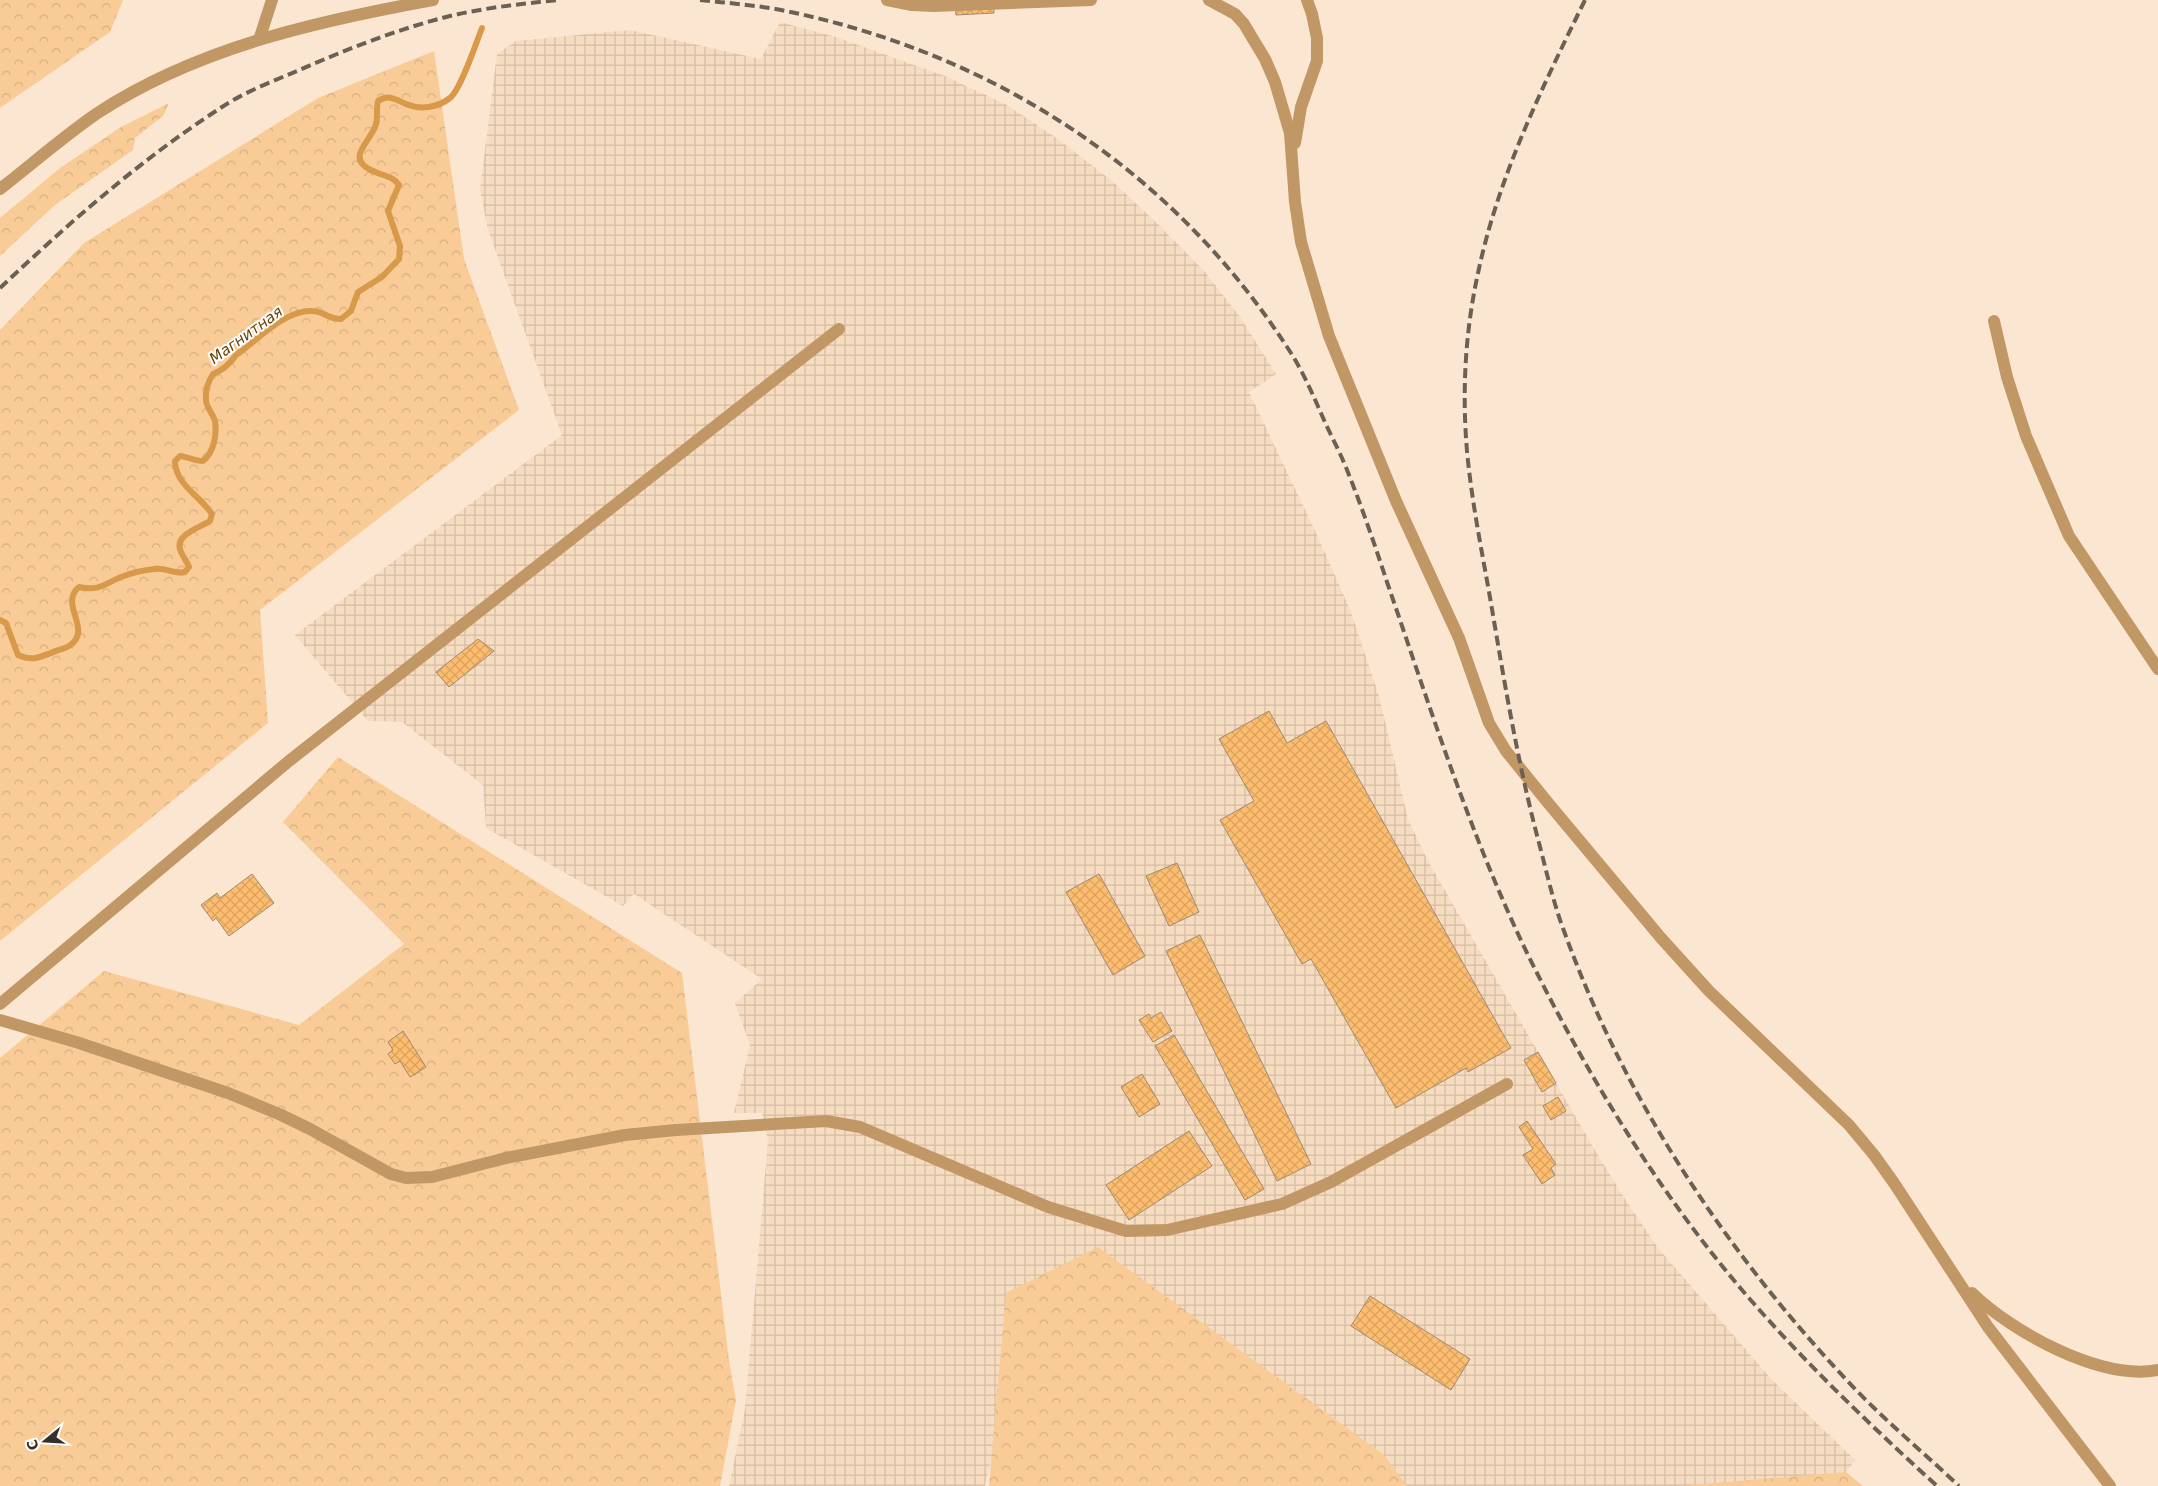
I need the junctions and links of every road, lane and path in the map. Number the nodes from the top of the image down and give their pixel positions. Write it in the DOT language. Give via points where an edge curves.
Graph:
graph roads {
  1 [pos="272,0"];
  2 [pos="433,0"];
  3 [pos="887,0"];
  4 [pos="1091,0"];
  5 [pos="1209,0"];
  6 [pos="1307,0"];
  7 [pos="259,40"];
  8 [pos="1292,165"];
  9 [pos="0,189"];
  10 [pos="1994,321"];
  11 [pos="839,329"];
  12 [pos="2158,669"];
  13 [pos="0,1004"];
  14 [pos="0,1020"];
  15 [pos="1507,1084"];
  16 [pos="1958,1278"];
  17 [pos="2158,1370"];
  18 [pos="2110,1486"];
  1 -- 7 [label="lane"];
  2 -- 7 [label="lane" via="359,14"];
  3 -- 4 [label="lane" via="934,6"];
  5 -- 8 [label="lane" via="1235,14 1265,59 1283,103 1290,133"];
  6 -- 8 [label="lane" via="1317,38 1317,61 1301,107"];
  7 -- 9 [label="lane" via="172,73 97,114"];
  8 -- 16 [label="lane" via="1301,242 1328,336 1396,501 1459,638 1489,723 1506,751 1667,945 1709,991 1849,1125 1894,1182"];
  10 -- 12 [label="lane" via="2026,436 2069,536"];
  11 -- 13 [label="lane" via="289,762"];
  14 -- 15 [label="lane" via="228,1093 310,1128 390,1174 406,1178 432,1177 506,1158 625,1135 826,1121 860,1127 1048,1207 1126,1231 1167,1230 1282,1204 1331,1182"];
  16 -- 17 [label="lane" via="1986,1307 2010,1323 2088,1362 2135,1373"];
  16 -- 18 [label="lane" via="1988,1328"];
}
